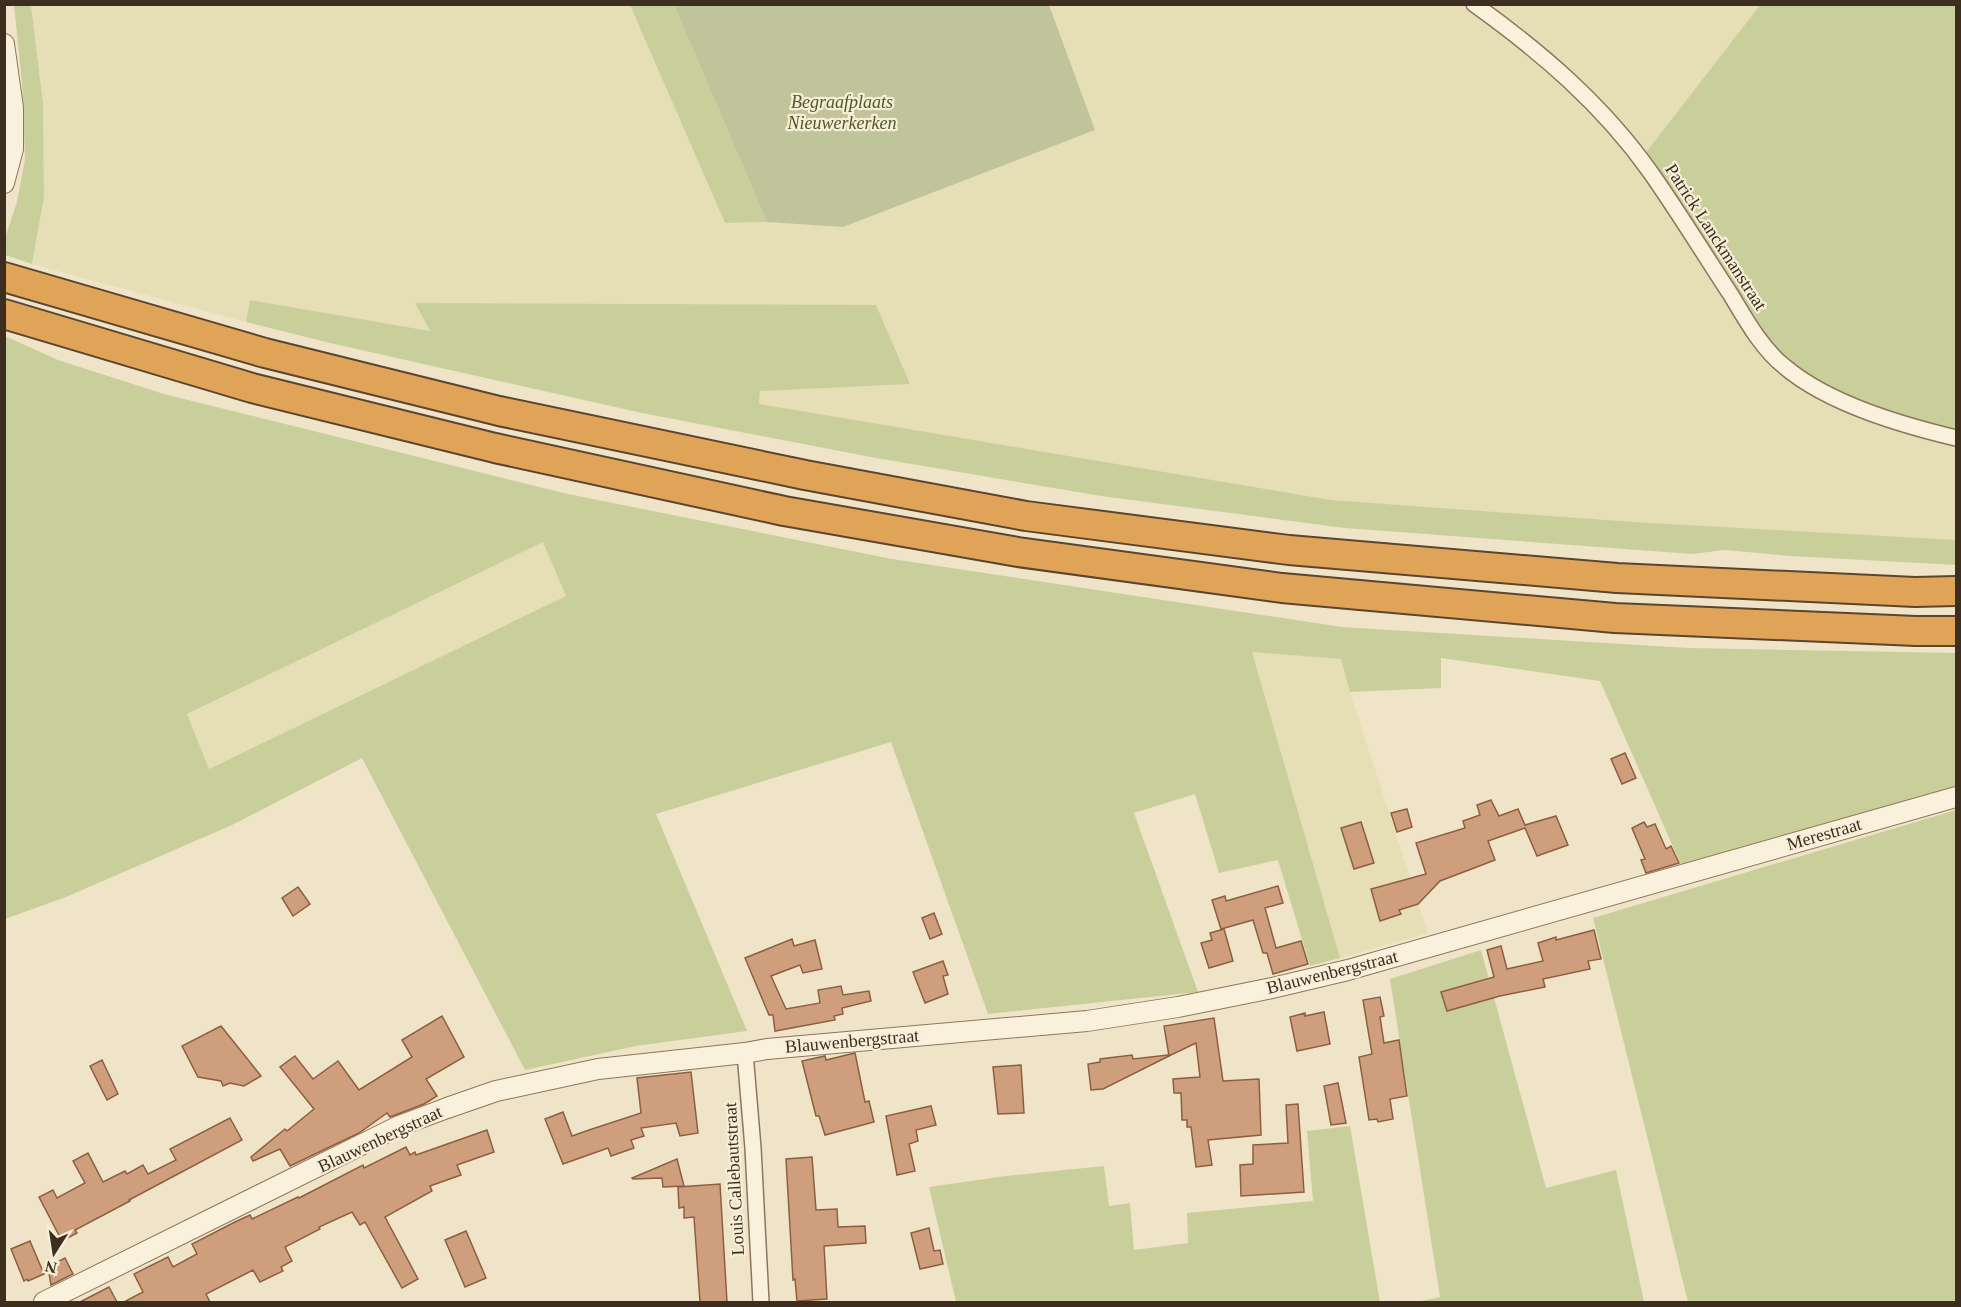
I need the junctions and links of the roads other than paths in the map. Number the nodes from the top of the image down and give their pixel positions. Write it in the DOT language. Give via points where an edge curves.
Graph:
graph roads {
  1 [pos="1474,4"];
  2 [pos="4,44"];
  3 [pos="4,183"];
  4 [pos="4,277"];
  5 [pos="4,314"];
  6 [pos="1956,438"];
  7 [pos="1956,591"];
  8 [pos="1956,631"];
  9 [pos="1956,797"];
  10 [pos="1692,872"];
  11 [pos="745,1053"];
  12 [pos="44,1302"];
  13 [pos="761,1302"];
  1 -- 6 [label="street, Patrick Lanckmanstraat" via="1565,75 1588,98 1641,160 1748,323 1784,366 1859,408"];
  2 -- 3 [label="street" via="13,108 13,149"];
  4 -- 7 [label="highway" via="265,353 499,411 1026,516 1289,550 1605,577"];
  5 -- 8 [label="highway" via="252,388 495,448 784,511 1018,552 1282,588 1615,618"];
  9 -- 10 [label="street, Merestraat"];
  10 -- 11 [label="street, Blauwenbergstraat" via="1348,970 1178,1007 1087,1021"];
  11 -- 12 [label="street, Blauwenbergstraat" via="598,1069 496,1091 447,1108 399,1126"];
  11 -- 13 [label="street, Louis Callebautstraat"];
}
